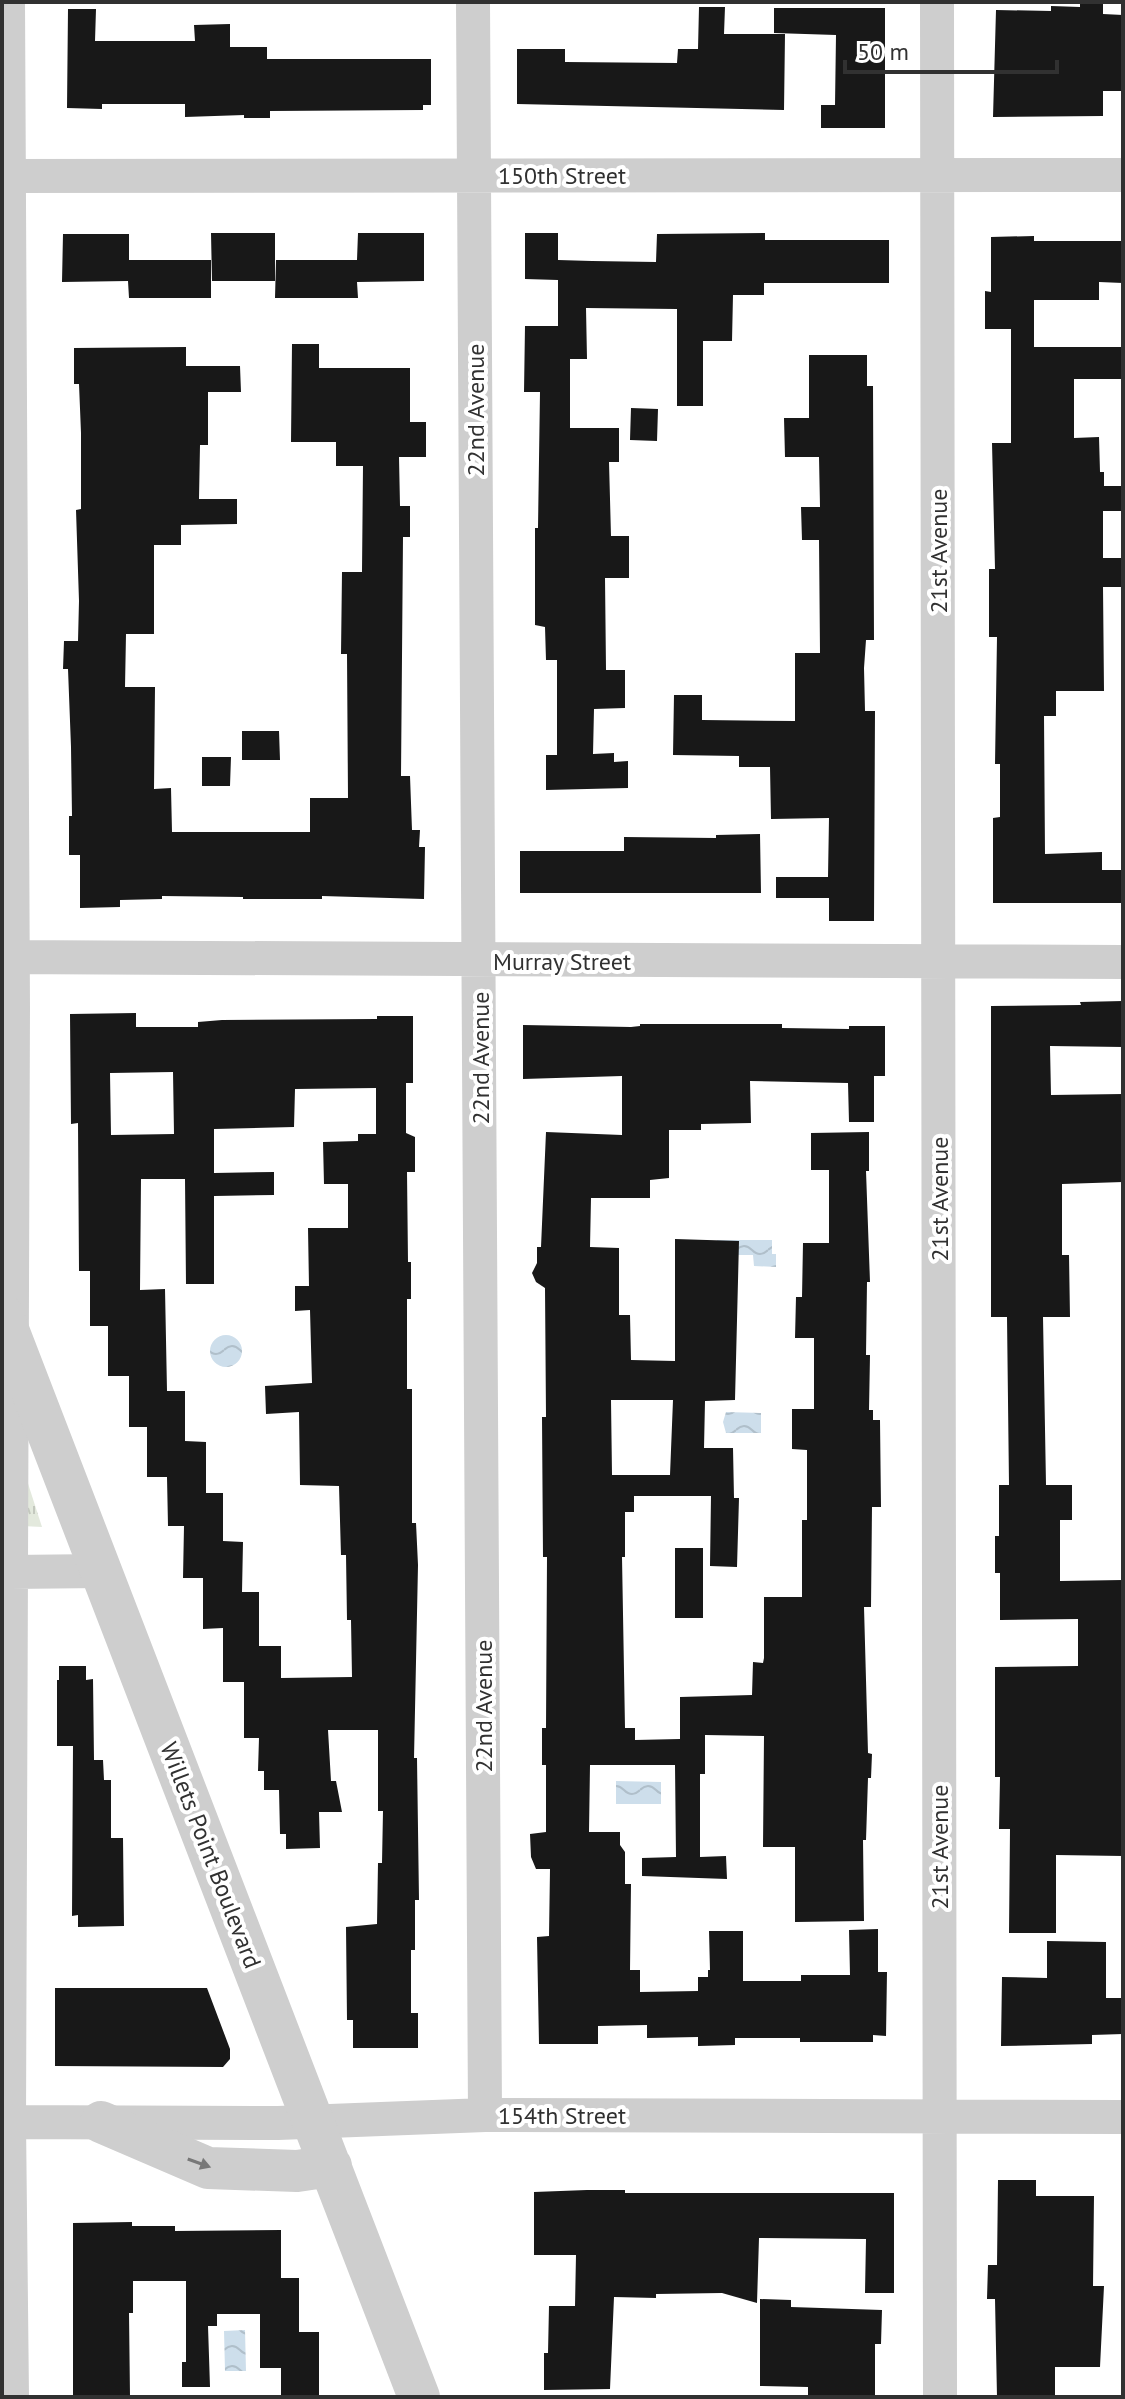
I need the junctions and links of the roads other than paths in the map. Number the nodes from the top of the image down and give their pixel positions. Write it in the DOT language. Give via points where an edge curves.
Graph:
graph roads {
  1 [pos="8,2"];
  2 [pos="473,2"];
  3 [pos="937,2"];
  4 [pos="473,175"];
  5 [pos="938,175"];
  6 [pos="1123,175"];
  7 [pos="5,176"];
  8 [pos="7,957"];
  9 [pos="479,961"];
  10 [pos="939,962"];
  11 [pos="1123,962"];
  12 [pos="7,1327"];
  13 [pos="101,1571"];
  14 [pos="11,1572"];
  15 [pos="485,2115"];
  16 [pos="1123,2117"];
  17 [pos="940,2118"];
  18 [pos="314,2121"];
  19 [pos="6,2122"];
  20 [pos="101,2122"];
  21 [pos="331,2166"];
  22 [pos="12,2397"];
  23 [pos="419,2397"];
  24 [pos="940,2397"];
  1 -- 7 [label="street"];
  2 -- 4 [label="street, 22nd Avenue"];
  3 -- 5 [label="street, 21st Avenue"];
  4 -- 5 [label="street, 150th Street"];
  4 -- 7 [label="street, 150th Street"];
  4 -- 9 [label="street, 22nd Avenue"];
  5 -- 6 [label="street, 150th Street"];
  5 -- 10 [label="street, 21st Avenue"];
  7 -- 8 [label="street"];
  8 -- 9 [label="street, Murray Street"];
  8 -- 12 [label="street"];
  9 -- 10 [label="street, Murray Street"];
  9 -- 15 [label="street, 22nd Avenue"];
  10 -- 11 [label="street, Murray Street"];
  10 -- 17 [label="street, 21st Avenue"];
  12 -- 13 [label="street, Willets Point Boulevard"];
  12 -- 14 [label="street"];
  13 -- 14 [label="street"];
  13 -- 18 [label="street, Willets Point Boulevard"];
  14 -- 19 [label="street" via="11,2076"];
  15 -- 17 [label="street, 154th Street"];
  15 -- 18 [label="street, 154th Street"];
  16 -- 17 [label="street, 154th Street"];
  17 -- 24 [label="street, 21st Avenue"];
  18 -- 20 [label="street, 154th Street"];
  18 -- 21 [label="street, Willets Point Boulevard"];
  19 -- 20 [label="street, 154th Street"];
  19 -- 22 [label="street"];
  20 -- 21 [label="street, one-way" via="208,2168 297,2171"];
  21 -- 23 [label="street, Willets Point Boulevard"];
}
